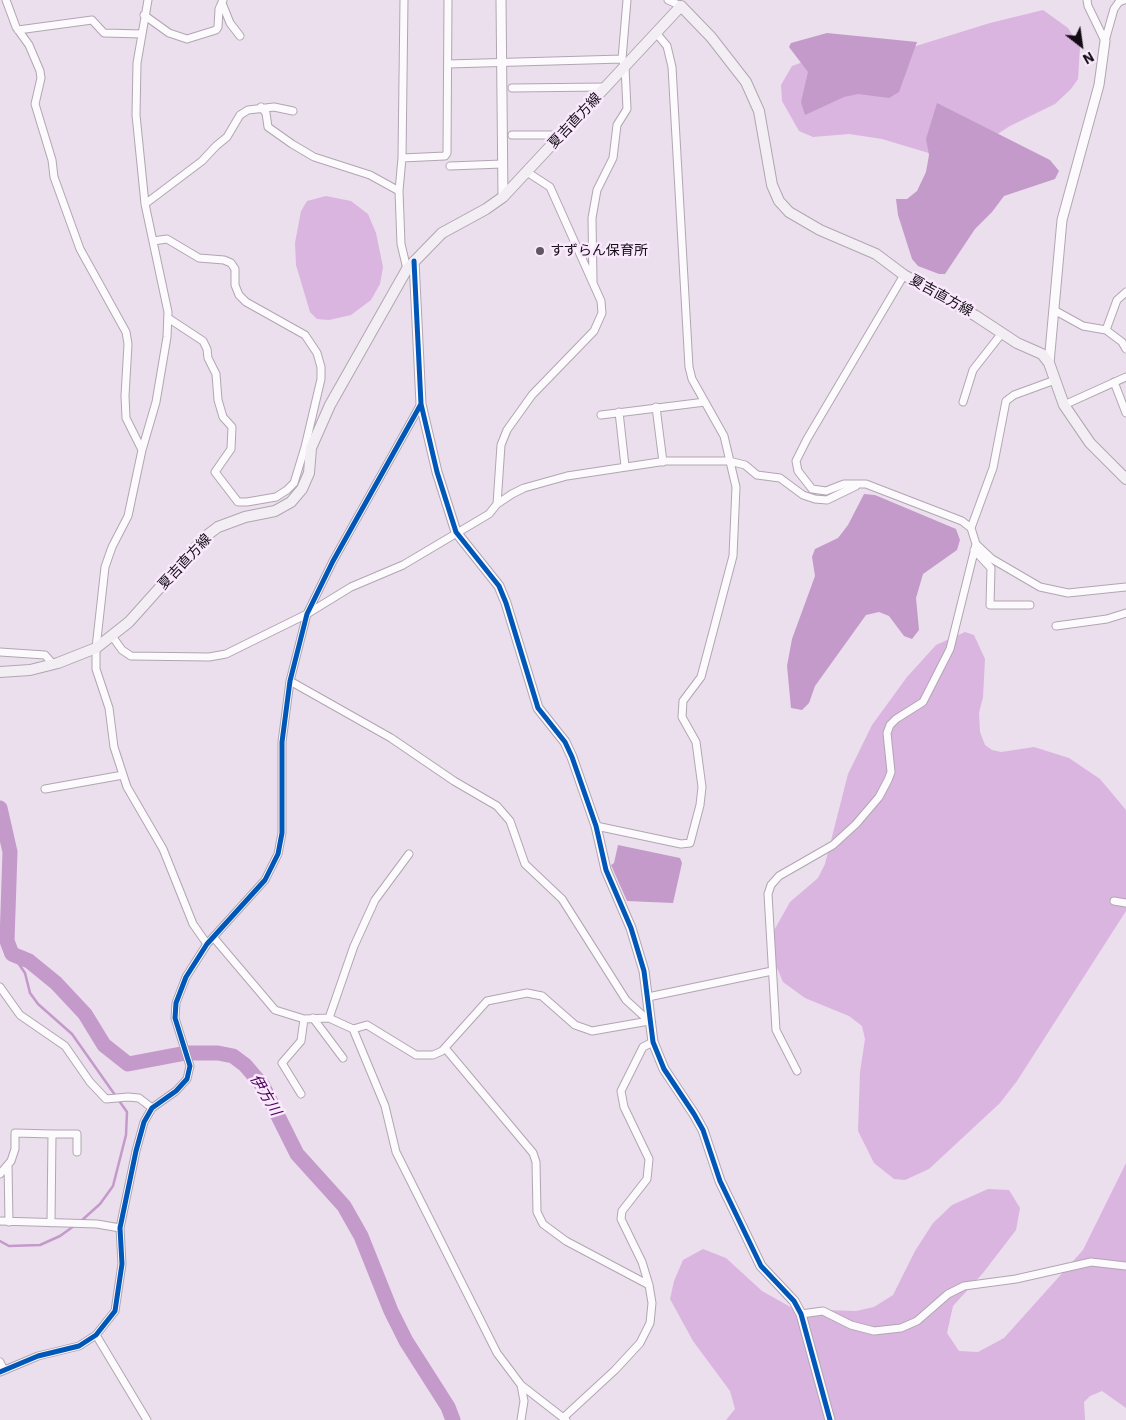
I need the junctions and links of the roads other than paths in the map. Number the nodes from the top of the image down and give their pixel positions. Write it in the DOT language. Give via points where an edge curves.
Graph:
graph roads {
  1 [pos="6,0"];
  2 [pos="148,0"];
  3 [pos="404,0"];
  4 [pos="448,0"];
  5 [pos="501,0"];
  6 [pos="627,0"];
  7 [pos="668,0"];
  8 [pos="1088,0"];
  9 [pos="1124,0"];
  10 [pos="223,2"];
  11 [pos="682,3"];
  12 [pos="144,15"];
  13 [pos="18,30"];
  14 [pos="142,34"];
  15 [pos="657,34"];
  16 [pos="240,36"];
  17 [pos="1105,41"];
  18 [pos="502,62"];
  19 [pos="624,63"];
  20 [pos="448,64"];
  21 [pos="607,87"];
  22 [pos="512,88"];
  23 [pos="261,107"];
  24 [pos="293,111"];
  25 [pos="562,134"];
  26 [pos="512,135"];
  27 [pos="402,158"];
  28 [pos="502,164"];
  29 [pos="450,166"];
  30 [pos="527,172"];
  31 [pos="399,191"];
  32 [pos="503,197"];
  33 [pos="145,204"];
  34 [pos="153,242"];
  35 [pos="410,265"];
  36 [pos="904,275"];
  37 [pos="593,284"];
  38 [pos="1126,292"];
  39 [pos="1054,310"];
  40 [pos="168,318"];
  41 [pos="1106,330"];
  42 [pos="1002,333"];
  43 [pos="1126,349"];
  44 [pos="1049,363"];
  45 [pos="1126,377"];
  46 [pos="1054,380"];
  47 [pos="1114,382"];
  48 [pos="705,402"];
  49 [pos="963,402"];
  50 [pos="421,404"];
  51 [pos="1064,404"];
  52 [pos="656,407"];
  53 [pos="619,412"];
  54 [pos="1126,412"];
  55 [pos="601,415"];
  56 [pos="308,448"];
  57 [pos="142,450"];
  58 [pos="729,461"];
  59 [pos="663,462"];
  60 [pos="625,466"];
  61 [pos="1126,479"];
  62 [pos="858,485"];
  63 [pos="497,504"];
  64 [pos="971,528"];
  65 [pos="456,532"];
  66 [pos="975,547"];
  67 [pos="1126,586"];
  68 [pos="1030,605"];
  69 [pos="1126,613"];
  70 [pos="307,614"];
  71 [pos="1056,626"];
  72 [pos="112,636"];
  73 [pos="96,648"];
  74 [pos="0,652"];
  75 [pos="53,664"];
  76 [pos="0,672"];
  77 [pos="290,681"];
  78 [pos="123,775"];
  79 [pos="45,789"];
  80 [pos="596,826"];
  81 [pos="409,854"];
  82 [pos="1114,901"];
  83 [pos="1126,903"];
  84 [pos="214,938"];
  85 [pos="207,944"];
  86 [pos="772,971"];
  87 [pos="0,987"];
  88 [pos="648,997"];
  89 [pos="313,1018"];
  90 [pos="329,1018"];
  91 [pos="304,1019"];
  92 [pos="649,1021"];
  93 [pos="353,1029"];
  94 [pos="653,1042"];
  95 [pos="445,1048"];
  96 [pos="343,1058"];
  97 [pos="796,1071"];
  98 [pos="301,1094"];
  99 [pos="152,1108"];
  100 [pos="52,1134"];
  101 [pos="76,1152"];
  102 [pos="8,1165"];
  103 [pos="0,1174"];
  104 [pos="0,1222"];
  105 [pos="9,1222"];
  106 [pos="51,1223"];
  107 [pos="120,1228"];
  108 [pos="1126,1266"];
  109 [pos="649,1286"];
  110 [pos="801,1314"];
  111 [pos="96,1335"];
  112 [pos="0,1362"];
  113 [pos="2,1371"];
  114 [pos="521,1385"];
  115 [pos="564,1419"];
  116 [pos="147,1420"];
  117 [pos="521,1420"];
  118 [pos="830,1420"];
  1 -- 13 [label="street"];
  2 -- 12 [label="street"];
  3 -- 27 [label="street"];
  4 -- 20 [label="street"];
  5 -- 18 [label="street"];
  6 -- 19 [label="street"];
  7 -- 11 [label="street"];
  8 -- 17 [label="street"];
  9 -- 17 [label="street" via="1114,9"];
  10 -- 12 [label="street" via="218,9 216,30 187,39 169,33"];
  10 -- 16 [label="street" via="230,22"];
  11 -- 15 [label="main road, 夏吉直方線"];
  11 -- 36 [label="main road, 夏吉直方線" via="746,82 759,111 772,185 779,201 789,212 820,230 876,254"];
  12 -- 14 [label="street"];
  13 -- 14 [label="street" via="92,20 104,33"];
  13 -- 57 [label="street" via="40,70 35,104 52,160 54,178 80,249 126,332 126,418"];
  14 -- 33 [label="street" via="136,115"];
  15 -- 19 [label="main road, 夏吉直方線"];
  15 -- 48 [label="street" via="668,46 672,67 689,367"];
  17 -- 39 [label="street" via="1098,85 1062,220"];
  18 -- 19 [label="street"];
  18 -- 20 [label="street"];
  18 -- 28 [label="street"];
  19 -- 21 [label="main road, 夏吉直方線"];
  19 -- 37 [label="street" via="627,109 617,124 612,158 597,190 592,218"];
  20 -- 27 [label="street" via="448,153 446,156"];
  21 -- 22 [label="street"];
  21 -- 25 [label="main road, 夏吉直方線"];
  23 -- 24 [label="street"];
  23 -- 31 [label="street" via="266,113 268,127 292,144 314,157 370,175"];
  23 -- 33 [label="street" via="240,115 227,137 202,161"];
  25 -- 26 [label="street"];
  25 -- 30 [label="main road, 夏吉直方線"];
  27 -- 31 [label="street"];
  28 -- 29 [label="street"];
  28 -- 32 [label="street"];
  30 -- 32 [label="main road, 夏吉直方線"];
  30 -- 37 [label="street" via="550,187"];
  31 -- 35 [label="street" via="401,244"];
  32 -- 35 [label="main road, 夏吉直方線" via="442,233"];
  33 -- 34 [label="street"];
  34 -- 40 [label="street"];
  34 -- 56 [label="street" via="167,239 200,258 231,263 235,269 235,285 243,298 305,336 317,353 321,367"];
  35 -- 50 [label="street"];
  35 -- 56 [label="main road, 夏吉直方線"];
  36 -- 42 [label="main road, 夏吉直方線"];
  36 -- 62 [label="street" via="796,461 800,476 812,489 826,492 844,484"];
  37 -- 63 [label="street" via="601,301 602,313 594,331 532,395 507,430 501,445"];
  38 -- 41 [label="street" via="1117,300"];
  39 -- 41 [label="street" via="1084,326"];
  39 -- 44 [label="street"];
  40 -- 56 [label="street" via="203,342 207,349 216,374 223,417 232,427 231,449 214,472 238,502 276,497 287,490 294,483"];
  40 -- 57 [label="street" via="156,402"];
  41 -- 43 [label="street"];
  42 -- 44 [label="main road, 夏吉直方線" via="1042,354"];
  42 -- 49 [label="street" via="973,370"];
  44 -- 46 [label="main road"];
  45 -- 47 [label="street"];
  46 -- 51 [label="main road"];
  46 -- 64 [label="street" via="1006,401 993,468"];
  47 -- 51 [label="street"];
  47 -- 54 [label="street"];
  48 -- 52 [label="street"];
  48 -- 58 [label="street" via="724,436"];
  50 -- 65 [label="street" via="437,472"];
  50 -- 70 [label="street"];
  51 -- 61 [label="main road" via="1090,443"];
  52 -- 53 [label="street"];
  52 -- 59 [label="street"];
  53 -- 55 [label="street"];
  53 -- 60 [label="street"];
  56 -- 72 [label="main road, 夏吉直方線" via="309,473 291,502 275,511 230,522 206,536 129,622"];
  57 -- 73 [label="street" via="128,516 105,567"];
  58 -- 59 [label="street"];
  58 -- 62 [label="street" via="745,465 757,475 780,478 803,495 815,499 827,500"];
  58 -- 80 [label="street" via="736,487 733,556 701,677 683,701 682,717 696,742 702,787 690,843 681,844"];
  59 -- 60 [label="street"];
  60 -- 63 [label="street" via="524,488"];
  62 -- 64 [label="street" via="881,488 962,521"];
  63 -- 65 [label="street" via="489,514"];
  64 -- 66 [label="street"];
  65 -- 70 [label="street" via="403,565 351,587"];
  65 -- 80 [label="street" via="499,586 538,708 565,742"];
  66 -- 67 [label="street" via="1040,587 1068,593"];
  66 -- 68 [label="street" via="991,568 990,605"];
  66 -- 86 [label="street" via="950,649 923,702 890,725 887,734 891,772 888,780 856,824 833,845 779,876 771,885 768,894"];
  69 -- 71 [label="street"];
  70 -- 72 [label="street" via="226,654 208,657 132,656 122,650"];
  70 -- 77 [label="street"];
  72 -- 73 [label="main road, 夏吉直方線"];
  73 -- 75 [label="main road, 夏吉直方線"];
  73 -- 78 [label="street" via="96,669 109,708 114,747"];
  74 -- 75 [label="street" via="45,655"];
  75 -- 76 [label="main road, 夏吉直方線"];
  77 -- 84 [label="street" via="282,742 282,833 278,854 265,880"];
  77 -- 92 [label="street" via="391,738 497,806 510,821 525,864 562,899 626,1000"];
  78 -- 79 [label="street"];
  78 -- 85 [label="street" via="135,803 163,849 193,924"];
  80 -- 88 [label="street" via="606,870 631,928"];
  81 -- 90 [label="street" via="375,900 354,946"];
  82 -- 83 [label="street"];
  84 -- 85 [label="street"];
  84 -- 91 [label="street" via="275,1010"];
  85 -- 99 [label="street" via="186,977 176,1003 175,1018 190,1066 187,1079"];
  86 -- 88 [label="street"];
  86 -- 97 [label="street" via="776,1030"];
  87 -- 99 [label="street" via="20,1015 65,1046 106,1099 140,1098"];
  88 -- 92 [label="street"];
  89 -- 90 [label="street"];
  89 -- 91 [label="street"];
  89 -- 96 [label="street"];
  90 -- 93 [label="street"];
  91 -- 98 [label="street" via="301,1041 282,1063"];
  92 -- 94 [label="street"];
  92 -- 95 [label="street" via="592,1031 575,1025 542,996 527,993 487,1001"];
  93 -- 95 [label="street" via="367,1025 416,1055 433,1055"];
  93 -- 114 [label="street" via="385,1106 396,1152 497,1353"];
  94 -- 109 [label="street" via="643,1047 621,1091 624,1107 649,1159 650,1173 622,1211 621,1219 642,1262"];
  94 -- 110 [label="street" via="664,1069 703,1130 717,1174 761,1266 794,1301"];
  95 -- 109 [label="street" via="533,1153 537,1212 543,1224 566,1241"];
  99 -- 107 [label="street" via="144,1122 136,1151"];
  100 -- 101 [label="street" via="77,1134"];
  100 -- 102 [label="street" via="15,1133 15,1148"];
  100 -- 106 [label="street"];
  102 -- 103 [label="street"];
  102 -- 105 [label="street"];
  104 -- 105 [label="street"];
  105 -- 106 [label="street"];
  106 -- 107 [label="street"];
  107 -- 111 [label="street" via="122,1264 119,1294 115,1311"];
  108 -- 110 [label="street" via="1091,1262 1016,1279 964,1286 948,1294 917,1321 901,1328 874,1331 851,1325 823,1311"];
  109 -- 115 [label="street" via="652,1303 650,1322 640,1343"];
  110 -- 118 [label="street"];
  111 -- 113 [label="street" via="79,1346 38,1356"];
  111 -- 116 [label="street"];
  112 -- 113 [label="street"];
  114 -- 115 [label="street"];
  114 -- 117 [label="street" via="524,1401"];
}
